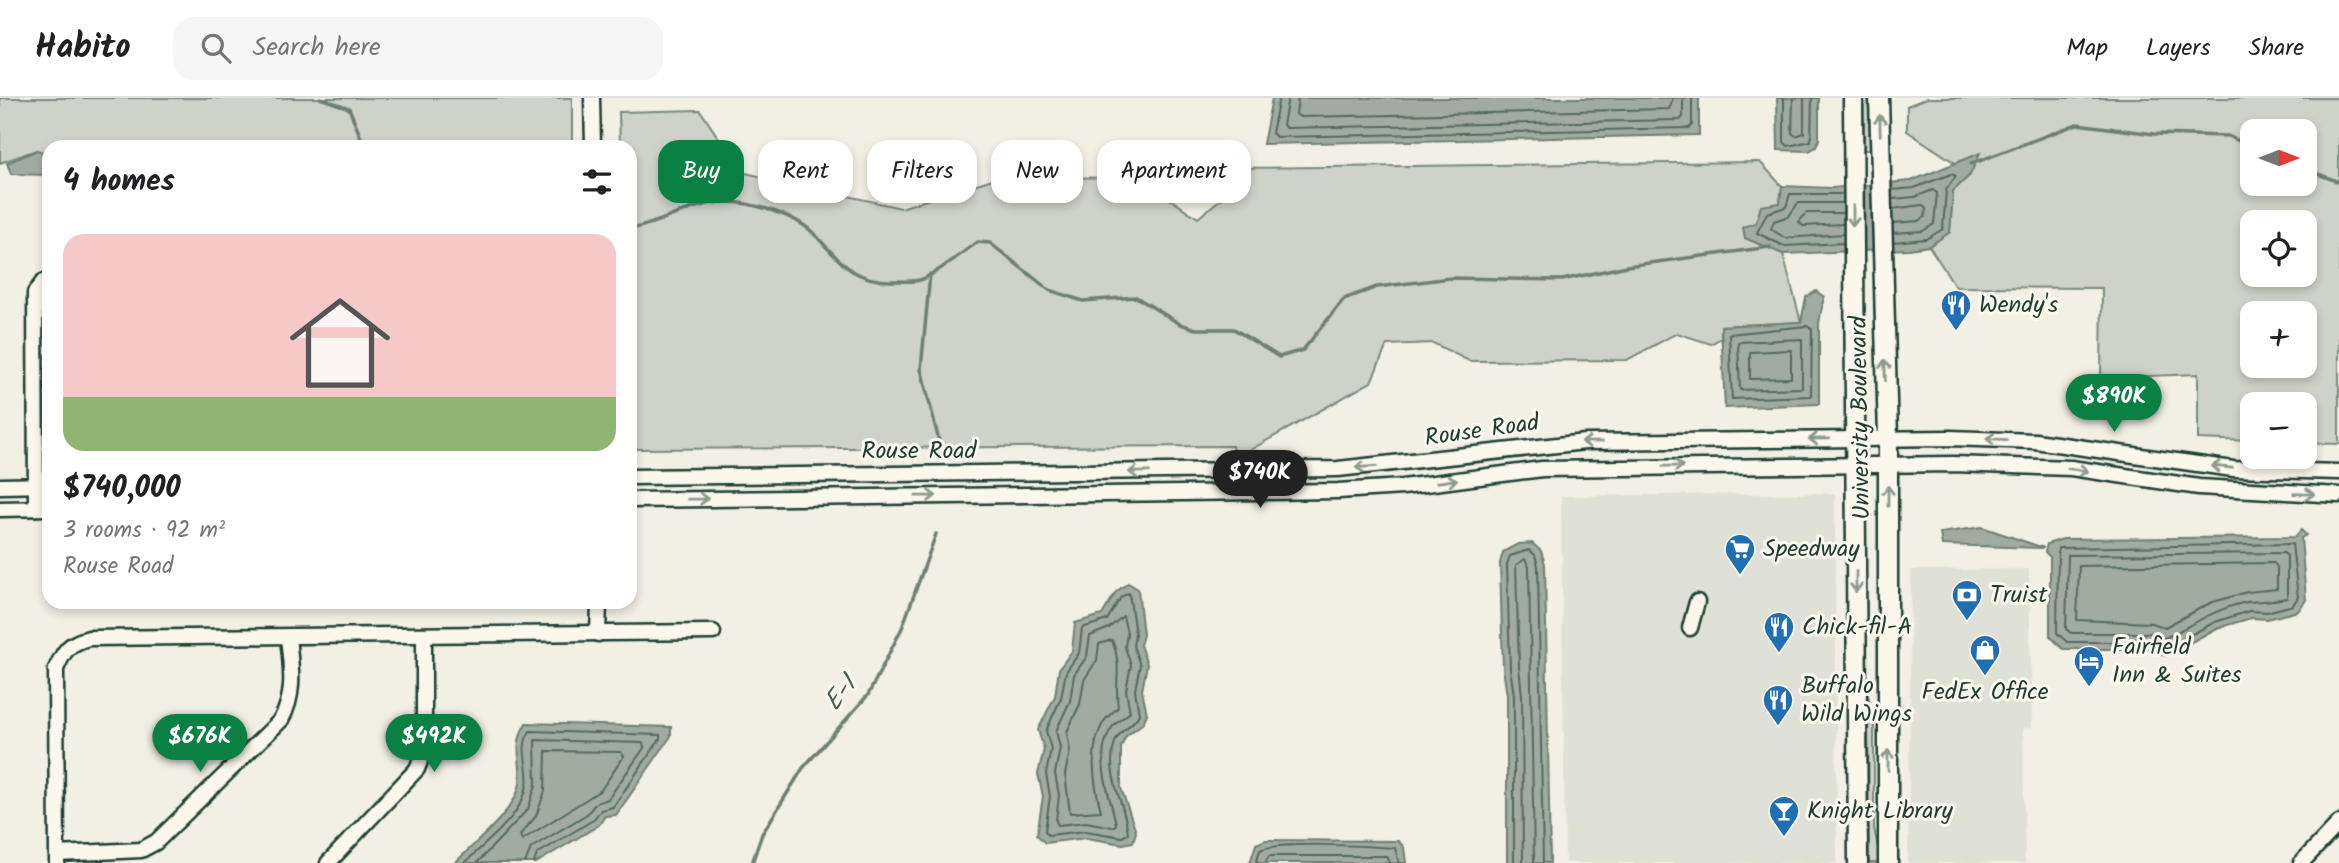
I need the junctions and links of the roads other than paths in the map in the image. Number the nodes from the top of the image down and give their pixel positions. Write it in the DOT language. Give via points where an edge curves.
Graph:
graph roads {
  1 [pos="592,98"];
  2 [pos="1853,98"];
  3 [pos="1879,98"];
  4 [pos="593,140"];
  5 [pos="42,286"];
  6 [pos="1856,439"];
  7 [pos="1888,439"];
  8 [pos="1856,464"];
  9 [pos="1888,464"];
  10 [pos="1338,469"];
  11 [pos="2339,472"];
  12 [pos="637,477"];
  13 [pos="42,485"];
  14 [pos="0,486"];
  15 [pos="1338,491"];
  16 [pos="2339,495"];
  17 [pos="637,500"];
  18 [pos="42,508"];
  19 [pos="0,509"];
  20 [pos="1697,602"];
  21 [pos="599,609"];
  22 [pos="1690,628"];
  23 [pos="713,632"];
  24 [pos="598,634"];
  25 [pos="424,636"];
  26 [pos="288,637"];
  27 [pos="2339,822"];
  28 [pos="57,858"];
  29 [pos="328,863"];
  30 [pos="1857,863"];
  31 [pos="1888,863"];
  32 [pos="2301,863"];
  1 -- 4 [label="street"];
  2 -- 6 [label="main road, University Boulevard, one-way"];
  7 -- 3 [label="main road, University Boulevard, one-way"];
  5 -- 13 [label="street" via="35,293"];
  6 -- 7 [label="street, Rouse Road"];
  6 -- 8 [label="main road, University Boulevard"];
  6 -- 10 [label="street, Rouse Road, one-way" via="1585,442"];
  7 -- 9 [label="main road, University Boulevard"];
  11 -- 7 [label="street, Rouse Road, one-way" via="2233,469 2035,441"];
  8 -- 9 [label="street, Rouse Road"];
  15 -- 8 [label="street, Rouse Road, one-way" via="1542,469"];
  8 -- 30 [label="main road, University Boulevard, one-way"];
  9 -- 16 [label="street, Rouse Road, one-way" via="2025,465 2199,487"];
  31 -- 9 [label="main road, University Boulevard, one-way"];
  10 -- 12 [label="street, Rouse Road, one-way"];
  10 -- 15 [label="street"];
  13 -- 14 [label="street"];
  13 -- 18 [label="street"];
  17 -- 15 [label="street, Rouse Road, one-way"];
  18 -- 19 [label="street"];
  20 -- 22 [label="street"];
  21 -- 24 [label="street"];
  23 -- 24 [label="street"];
  24 -- 25 [label="street"];
  25 -- 26 [label="street"];
  25 -- 29 [label="street" via="424,751 417,769"];
  26 -- 28 [label="street" via="292,689 281,720 156,842 141,850"];
  26 -- 28 [label="street" via="89,638 64,650 56,669"];
  27 -- 32 [label="street"];
}
